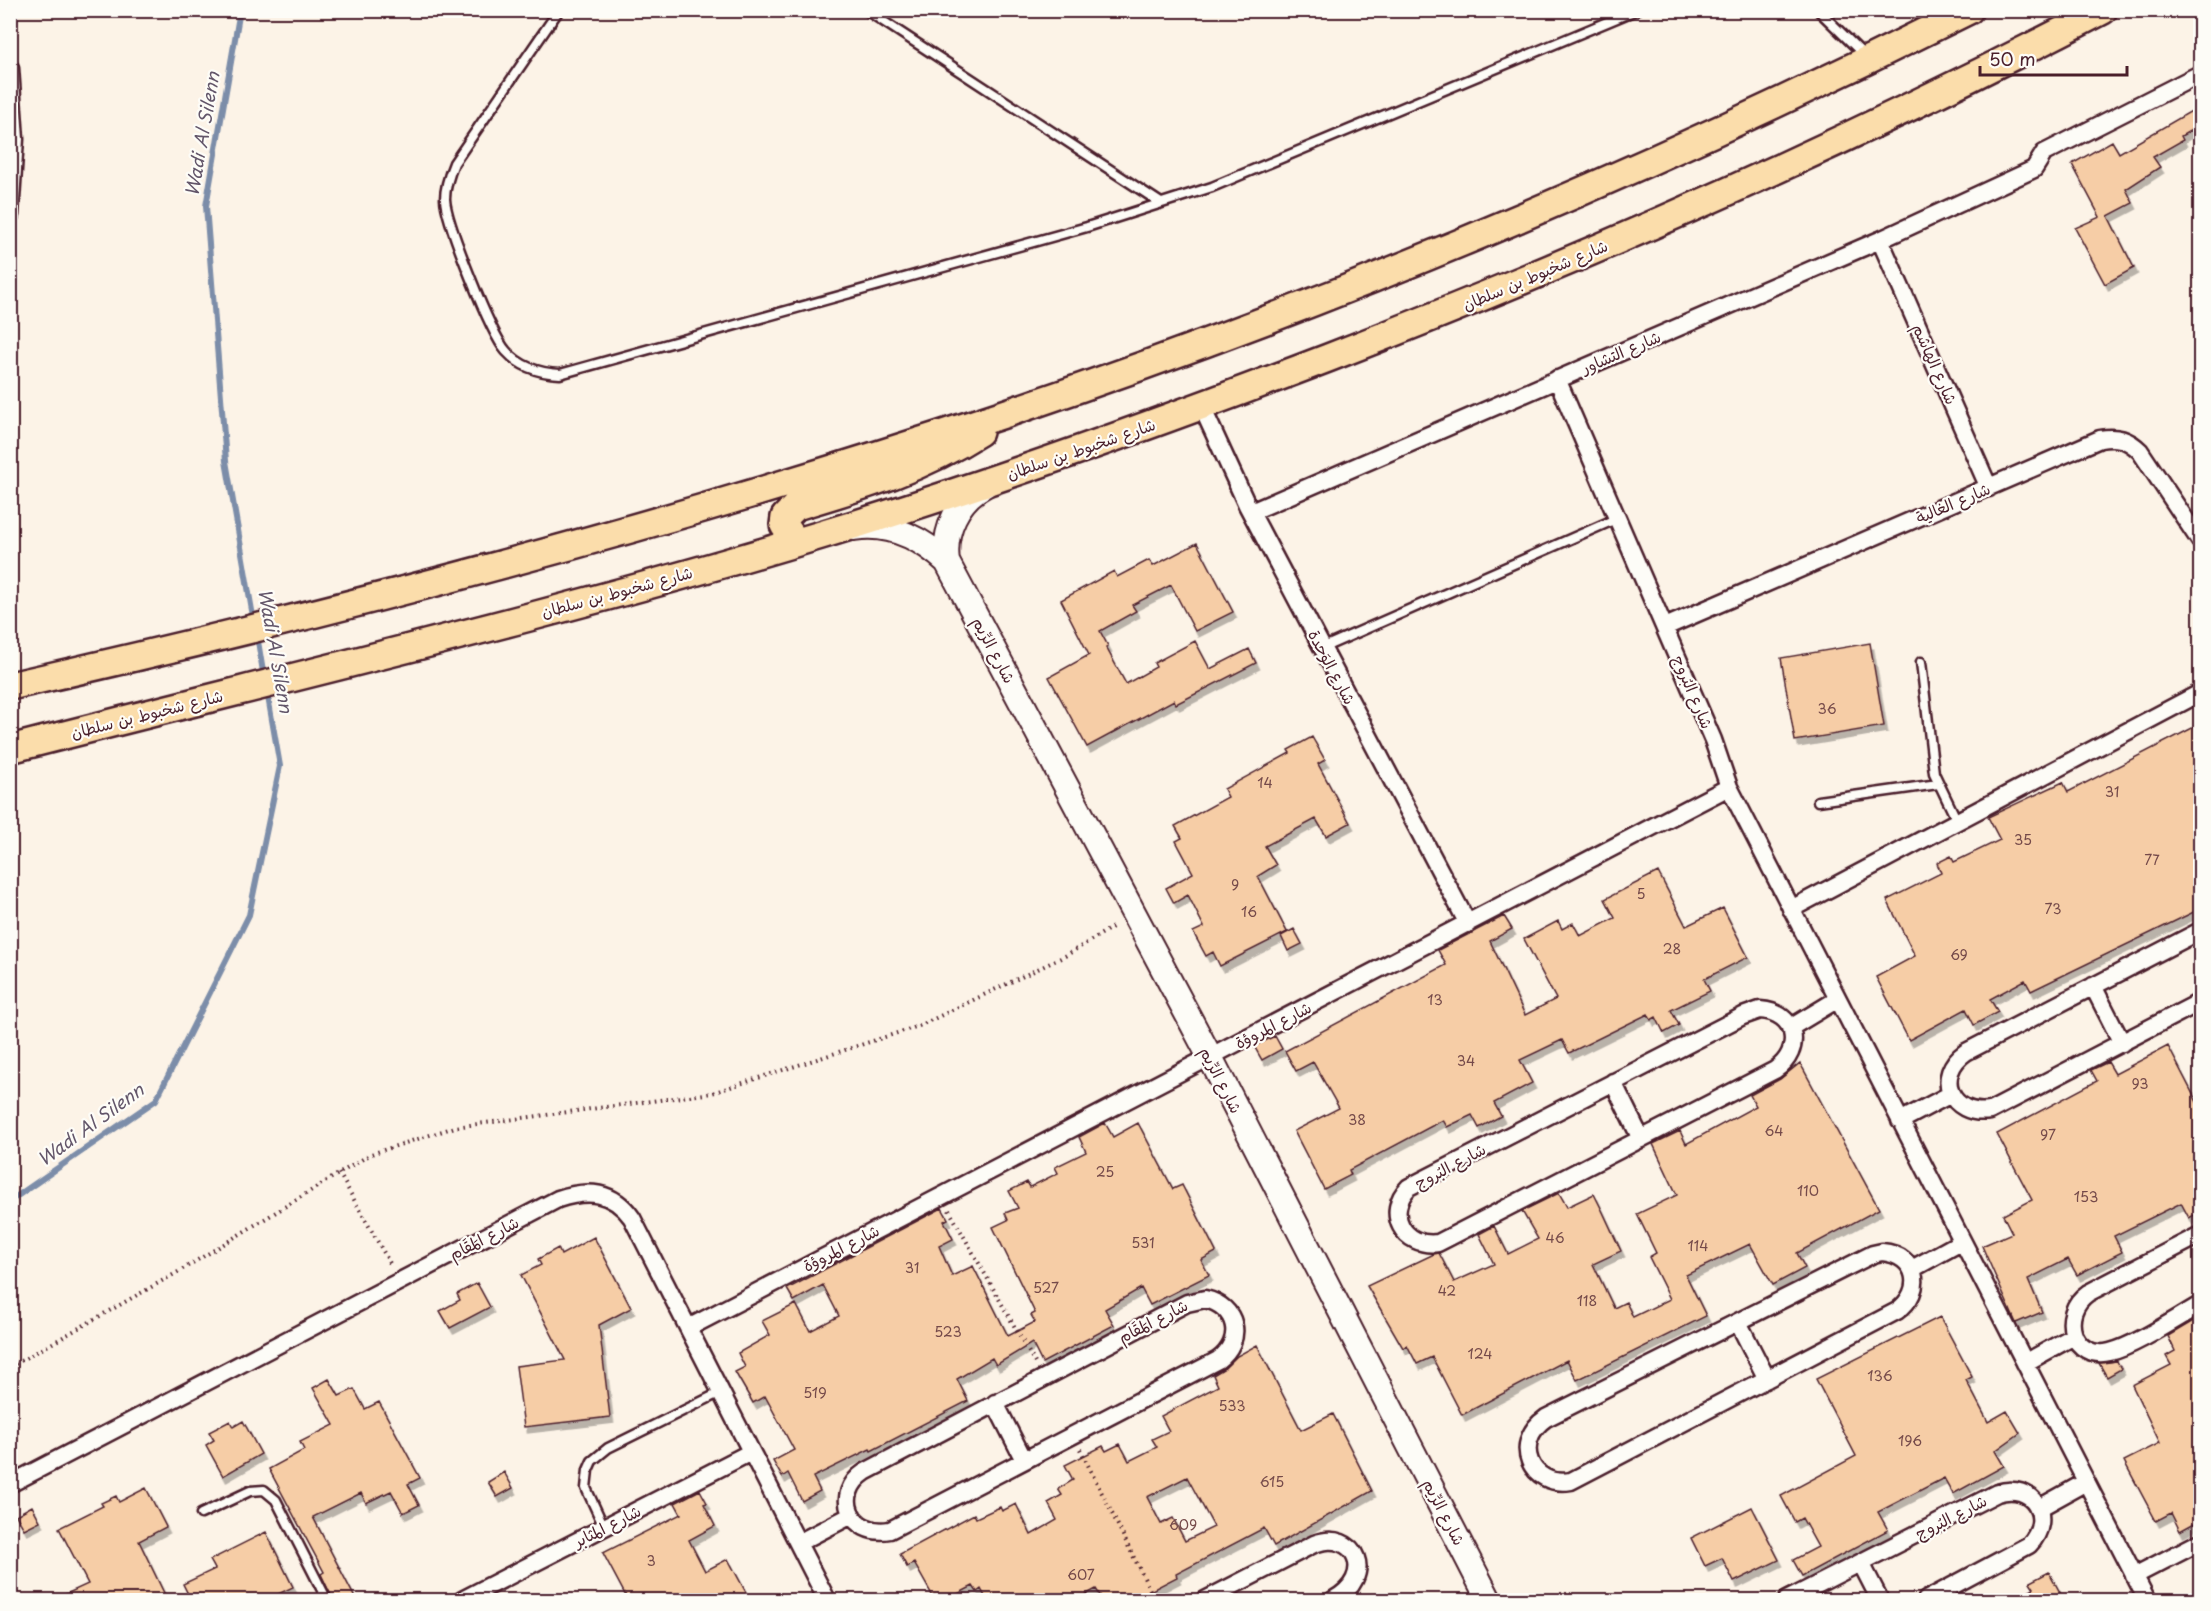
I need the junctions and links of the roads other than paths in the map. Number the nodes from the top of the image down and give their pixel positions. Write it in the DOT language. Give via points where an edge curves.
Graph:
graph roads {
  1 [pos="559,10"];
  2 [pos="866,10"];
  3 [pos="1636,10"];
  4 [pos="1818,10"];
  5 [pos="1969,10"];
  6 [pos="2103,10"];
  7 [pos="1869,60"];
  8 [pos="10,68"];
  9 [pos="2200,74"];
  10 [pos="1161,203"];
  11 [pos="10,215"];
  12 [pos="1880,240"];
  13 [pos="1557,379"];
  14 [pos="1202,407"];
  15 [pos="1007,413"];
  16 [pos="1000,477"];
  17 [pos="1989,488"];
  18 [pos="1251,512"];
  19 [pos="1618,518"];
  20 [pos="813,537"];
  21 [pos="2200,541"];
  22 [pos="947,562"];
  23 [pos="1665,627"];
  24 [pos="1322,648"];
  25 [pos="1921,662"];
  26 [pos="10,686"];
  27 [pos="2200,693"];
  28 [pos="10,749"];
  29 [pos="1938,784"];
  30 [pos="1729,787"];
  31 [pos="1818,801"];
  32 [pos="1958,823"];
  33 [pos="1791,909"];
  34 [pos="1468,924"];
  35 [pos="2200,931"];
  36 [pos="2093,986"];
  37 [pos="1838,999"];
  38 [pos="2200,1002"];
  39 [pos="1790,1028"];
  40 [pos="2122,1042"];
  41 [pos="1210,1057"];
  42 [pos="1613,1082"];
  43 [pos="1951,1094"];
  44 [pos="1900,1121"];
  45 [pos="1641,1138"];
  46 [pos="2200,1235"];
  47 [pos="1961,1242"];
  48 [pos="1912,1269"];
  49 [pos="2200,1305"];
  50 [pos="1738,1322"];
  51 [pos="688,1328"];
  52 [pos="2074,1336"];
  53 [pos="2025,1363"];
  54 [pos="1767,1379"];
  55 [pos="721,1392"];
  56 [pos="995,1403"];
  57 [pos="751,1452"];
  58 [pos="1024,1460"];
  59 [pos="2086,1482"];
  60 [pos="10,1484"];
  61 [pos="2038,1508"];
  62 [pos="201,1514"];
  63 [pos="852,1515"];
  64 [pos="604,1527"];
  65 [pos="2200,1542"];
  66 [pos="798,1543"];
  67 [pos="1861,1563"];
  68 [pos="2134,1576"];
  69 [pos="327,1600"];
  70 [pos="462,1600"];
  71 [pos="827,1600"];
  72 [pos="1205,1600"];
  73 [pos="1333,1600"];
  74 [pos="1490,1600"];
  75 [pos="1787,1600"];
  76 [pos="1880,1600"];
  77 [pos="1926,1600"];
  78 [pos="2147,1600"];
  1 -- 10 [label="lane" via="454,163 446,187 447,212 499,341 515,360 537,371 571,372"];
  2 -- 10 [label="lane"];
  3 -- 10 [label="lane" via="1212,187"];
  4 -- 7 [label="lane"];
  5 -- 7 [label="main road"];
  6 -- 14 [label="main road, شارع شخبوط بن سلطان" via="1819,152 1499,292"];
  7 -- 15 [label="main road" via="1671,153 1476,237 1270,318"];
  8 -- 11 [label="street" via="15,139"];
  9 -- 12 [label="street, شارع التشاور" via="2044,153 2034,169"];
  12 -- 13 [label="street, شارع التشاور"];
  12 -- 17 [label="street, شارع الهاشم"];
  13 -- 18 [label="street, شارع التشاور"];
  13 -- 19 [label="street, شارع البُروج"];
  14 -- 16 [label="main road, شارع شخبوط بن سلطان"];
  14 -- 18 [label="street, شارع الوَحدة"];
  15 -- 20 [label="main road" via="927,462 898,475 789,510 784,525 793,538"];
  15 -- 26 [label="main road" via="647,523 403,590"];
  16 -- 20 [label="main road, شارع شخبوط بن سلطان"];
  16 -- 22 [label="street" via="976,490 956,513 946,539"];
  17 -- 21 [label="street, شارع الغالية" via="2100,439 2122,438 2140,451"];
  17 -- 23 [label="street, شارع الغالية"];
  18 -- 24 [label="street, شارع الوَحدة"];
  19 -- 23 [label="street, شارع البُروج"];
  19 -- 24 [label="lane"];
  20 -- 22 [label="street, شارع الرِّيم" via="864,527 900,532 914,537"];
  20 -- 28 [label="main road, شارع شخبوط بن سلطان" via="415,646"];
  22 -- 41 [label="street, شارع الرِّيم"];
  23 -- 30 [label="street, شارع البُروج"];
  24 -- 34 [label="street, شارع الوَحدة"];
  25 -- 29 [label="lane" via="1932,763"];
  27 -- 32 [label="street"];
  29 -- 31 [label="lane"];
  29 -- 32 [label="lane"];
  30 -- 33 [label="street, شارع البُروج"];
  30 -- 34 [label="street, شارع المروؤة"];
  32 -- 33 [label="street"];
  33 -- 37 [label="street, شارع البُروج"];
  34 -- 41 [label="street, شارع المروؤة"];
  35 -- 36 [label="street"];
  36 -- 40 [label="street"];
  36 -- 43 [label="street" via="1958,1058 1949,1075"];
  37 -- 39 [label="street"];
  37 -- 44 [label="street, شارع البُروج"];
  38 -- 40 [label="street"];
  39 -- 42 [label="street, شارع البُروج" via="1785,1020 1769,1011 1751,1012"];
  39 -- 45 [label="street, شارع البُروج" via="1793,1047 1783,1065"];
  40 -- 43 [label="street" via="1990,1111 1971,1111"];
  41 -- 51 [label="street, شارع المروؤة"];
  41 -- 74 [label="street, شارع الرِّيم"];
  42 -- 45 [label="street"];
  42 -- 45 [label="street, شارع البُروج" via="1409,1187 1398,1201 1400,1227 1420,1243 1438,1243"];
  43 -- 44 [label="street"];
  44 -- 47 [label="street, شارع البُروج"];
  46 -- 52 [label="street" via="2080,1299 2071,1317"];
  47 -- 48 [label="street"];
  47 -- 53 [label="street, شارع البُروج"];
  48 -- 50 [label="street" via="1892,1253 1873,1254"];
  48 -- 54 [label="street" via="1914,1288 1906,1305"];
  49 -- 52 [label="street" via="2112,1352 2095,1352 2079,1344"];
  50 -- 54 [label="street"];
  50 -- 54 [label="street" via="1546,1418 1529,1439 1527,1448 1532,1465 1553,1482 1571,1481"];
  51 -- 55 [label="street, شارع المَقَام"];
  51 -- 60 [label="street, شارع المَقَام" via="626,1210 609,1197 591,1192 558,1199"];
  52 -- 53 [label="street"];
  53 -- 59 [label="street, شارع البُروج"];
  55 -- 57 [label="street, شارع المَقَام"];
  55 -- 64 [label="lane" via="608,1448 592,1461 586,1488"];
  56 -- 58 [label="street"];
  56 -- 58 [label="street, شارع المَقَام" via="1196,1300 1214,1301 1229,1312 1235,1338 1226,1354"];
  56 -- 63 [label="street, شارع المَقَام" via="857,1477 848,1496"];
  57 -- 64 [label="street, شارع المثابر"];
  57 -- 66 [label="street, شارع المَقَام"];
  58 -- 63 [label="street, شارع المَقَام" via="890,1530 864,1528"];
  59 -- 61 [label="street"];
  59 -- 68 [label="street, شارع البُروج"];
  61 -- 67 [label="street, شارع البُروج" via="2025,1493 2006,1490"];
  61 -- 77 [label="street" via="2040,1528 2029,1545"];
  62 -- 69 [label="lane" via="250,1491 264,1490 276,1500"];
  63 -- 66 [label="street"];
  64 -- 70 [label="street, شارع المثابر"];
  65 -- 68 [label="street"];
  66 -- 71 [label="street, شارع المَقَام"];
  67 -- 75 [label="street, شارع البُروج"];
  67 -- 76 [label="street"];
  68 -- 78 [label="street, شارع البُروج"];
  72 -- 73 [label="street" via="1314,1544 1330,1540 1352,1552 1358,1567 1354,1584"];
}
